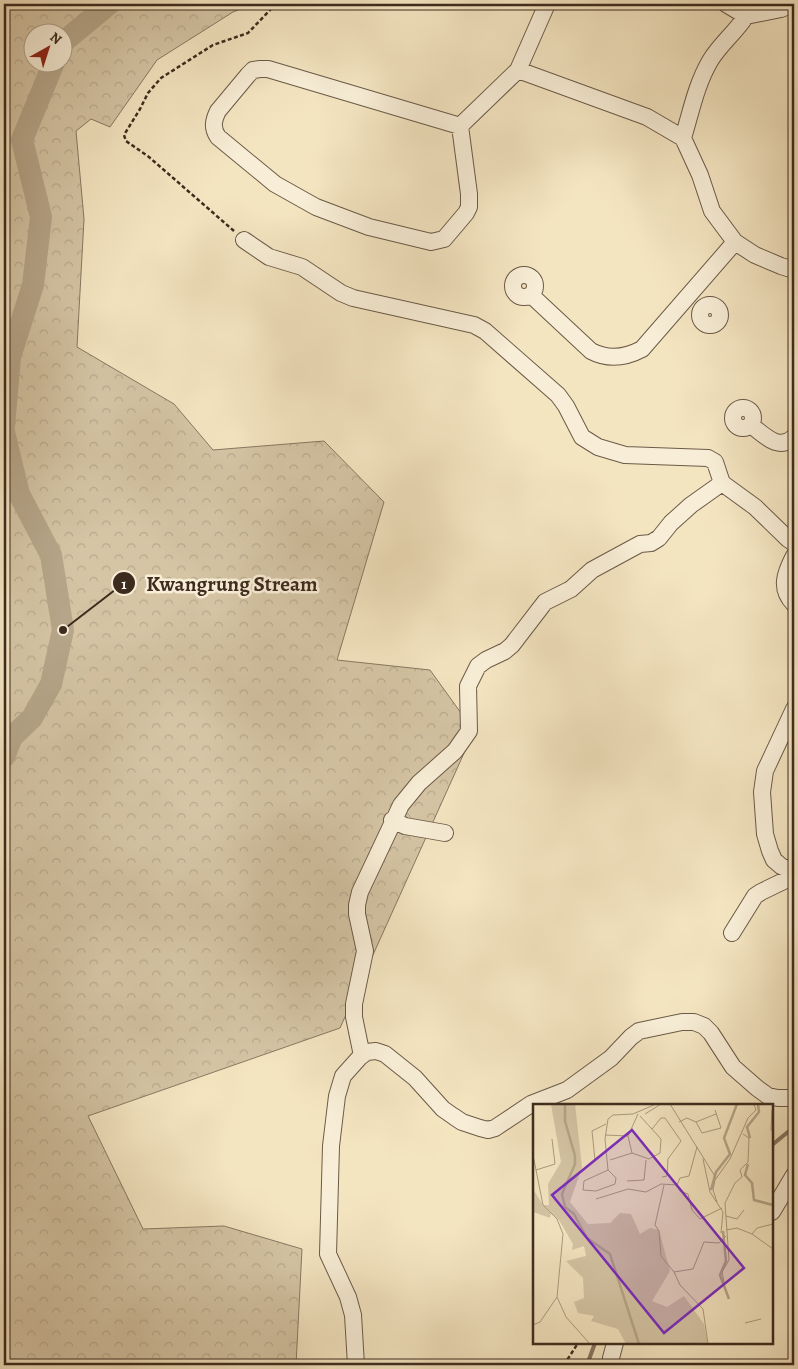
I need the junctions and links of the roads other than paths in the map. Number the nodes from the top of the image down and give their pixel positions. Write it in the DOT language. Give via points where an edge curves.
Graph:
graph roads {
  1 [pos="547,4"];
  2 [pos="726,4"];
  3 [pos="793,4"];
  4 [pos="746,16"];
  5 [pos="518,70"];
  6 [pos="460,126"];
  7 [pos="683,138"];
  8 [pos="244,240"];
  9 [pos="735,242"];
  10 [pos="794,270"];
  11 [pos="702,281"];
  12 [pos="531,295"];
  13 [pos="709,306"];
  14 [pos="751,425"];
  15 [pos="794,437"];
  16 [pos="722,483"];
  17 [pos="794,543"];
  18 [pos="794,556"];
  19 [pos="794,604"];
  20 [pos="794,708"];
  21 [pos="392,820"];
  22 [pos="445,833"];
  23 [pos="794,872"];
  24 [pos="794,876"];
  25 [pos="732,934"];
  26 [pos="361,1051"];
  27 [pos="794,1098"];
  28 [pos="794,1175"];
  29 [pos="773,1210"];
  30 [pos="356,1365"];
  1 -- 5 [label="street"];
  2 -- 4 [label="street"];
  3 -- 4 [label="street"];
  4 -- 7 [label="street" via="711,60 702,77"];
  5 -- 6 [label="street"];
  5 -- 7 [label="street" via="647,117"];
  6 -- 6 [label="street" via="268,69 253,70 248,75 218,111 213,125 218,137 284,190 316,207 369,227 431,242 444,239 468,207"];
  7 -- 9 [label="street" via="712,211"];
  8 -- 16 [label="street" via="269,257 302,267 353,298 474,324 558,395 582,437 625,455 708,458 715,462"];
  9 -- 10 [label="street" via="755,255"];
  9 -- 11 [label="street"];
  11 -- 12 [label="street" via="642,349 629,356 601,356 590,351"];
  11 -- 13 [label="street" via="709,287"];
  14 -- 15 [label="street" via="780,444"];
  16 -- 17 [label="street" via="755,507"];
  16 -- 21 [label="street" via="670,523 659,538 640,544 592,570 571,589 545,602 512,645 478,666 468,686 469,731 455,751 410,793"];
  18 -- 19 [label="street" via="785,580 789,600"];
  20 -- 23 [label="street" via="765,771 762,792 765,834 770,852 781,866"];
  21 -- 22 [label="street" via="405,826"];
  21 -- 26 [label="street" via="357,905 365,951 354,1010"];
  24 -- 25 [label="street" via="755,896"];
  27 -- 30 [label="street" via="768,1096 757,1088 733,1067 704,1026 694,1022 639,1031 611,1058 567,1090 531,1104 488,1130 471,1125 443,1109 416,1078 385,1054 367,1052 352,1064 337,1096 330,1160 328,1254 348,1297 354,1323"];
  28 -- 29 [label="street"];
}
